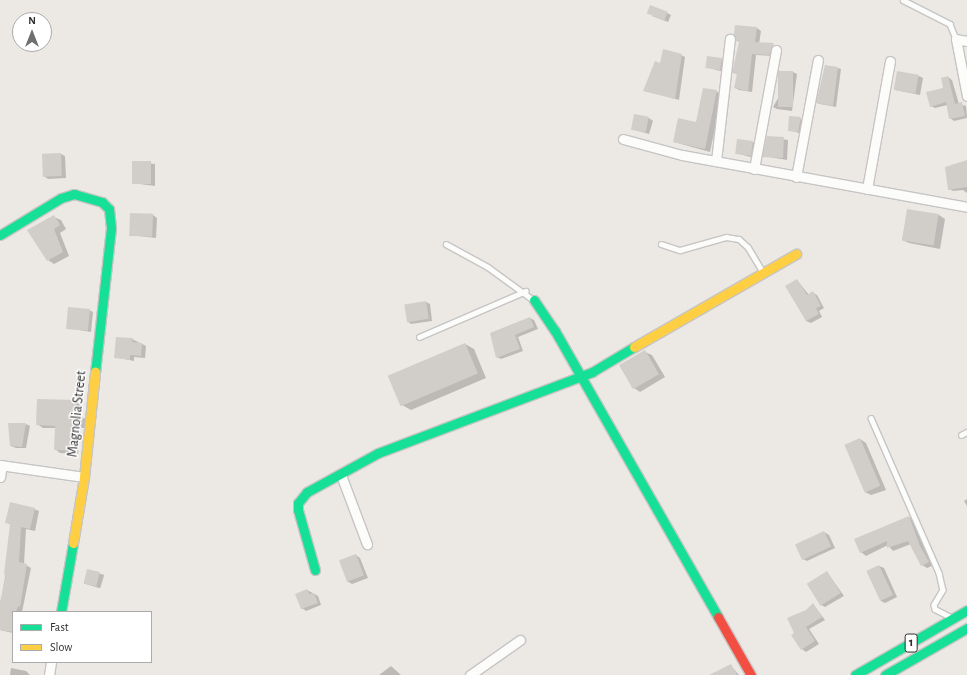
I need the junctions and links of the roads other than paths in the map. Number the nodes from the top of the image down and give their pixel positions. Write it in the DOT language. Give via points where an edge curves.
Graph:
graph roads {
  1 [pos="903,0"];
  2 [pos="730,39"];
  3 [pos="956,39"];
  4 [pos="967,41"];
  5 [pos="776,50"];
  6 [pos="818,60"];
  7 [pos="890,61"];
  8 [pos="967,96"];
  9 [pos="623,140"];
  10 [pos="716,161"];
  11 [pos="754,169"];
  12 [pos="796,177"];
  13 [pos="867,189"];
  14 [pos="967,207"];
  15 [pos="0,235"];
  16 [pos="446,244"];
  17 [pos="661,244"];
  18 [pos="796,254"];
  19 [pos="764,273"];
  20 [pos="526,291"];
  21 [pos="534,300"];
  22 [pos="419,337"];
  23 [pos="582,377"];
  24 [pos="872,418"];
  25 [pos="967,432"];
  26 [pos="961,435"];
  27 [pos="1,465"];
  28 [pos="341,475"];
  29 [pos="0,477"];
  30 [pos="84,477"];
  31 [pos="367,544"];
  32 [pos="314,570"];
  33 [pos="967,610"];
  34 [pos="61,611"];
  35 [pos="954,618"];
  36 [pos="964,631"];
  37 [pos="520,640"];
  38 [pos="51,663"];
  39 [pos="49,675"];
  40 [pos="470,675"];
  41 [pos="752,675"];
  42 [pos="855,675"];
  43 [pos="885,675"];
  1 -- 3 [label="lane" via="950,24"];
  2 -- 10 [label="street"];
  3 -- 4 [label="street"];
  3 -- 8 [label="street"];
  5 -- 11 [label="street"];
  6 -- 12 [label="street"];
  7 -- 13 [label="street"];
  9 -- 10 [label="street"];
  10 -- 11 [label="street"];
  11 -- 12 [label="street"];
  12 -- 13 [label="street"];
  13 -- 14 [label="street"];
  15 -- 30 [label="main road, Magnolia Street" via="61,198 74,194 102,202 109,209 111,218"];
  16 -- 20 [label="lane"];
  17 -- 19 [label="lane" via="680,250 726,237 738,239 748,247"];
  18 -- 19 [label="main road"];
  19 -- 23 [label="main road"];
  20 -- 21 [label="lane"];
  20 -- 22 [label="lane"];
  21 -- 23 [label="main road"];
  23 -- 28 [label="main road" via="378,453"];
  23 -- 41 [label="main road"];
  24 -- 35 [label="lane" via="939,573 943,590 936,602 935,610"];
  25 -- 26 [label="lane"];
  27 -- 29 [label="street"];
  27 -- 30 [label="street"];
  28 -- 31 [label="street"];
  28 -- 32 [label="main road" via="307,492 298,503"];
  30 -- 34 [label="main road, Magnolia Street"];
  33 -- 35 [label="main road, 1"];
  35 -- 36 [label="lane"];
  35 -- 42 [label="main road, 1"];
  36 -- 43 [label="main road, 1"];
  37 -- 40 [label="street"];
  38 -- 39 [label="street"];
}
